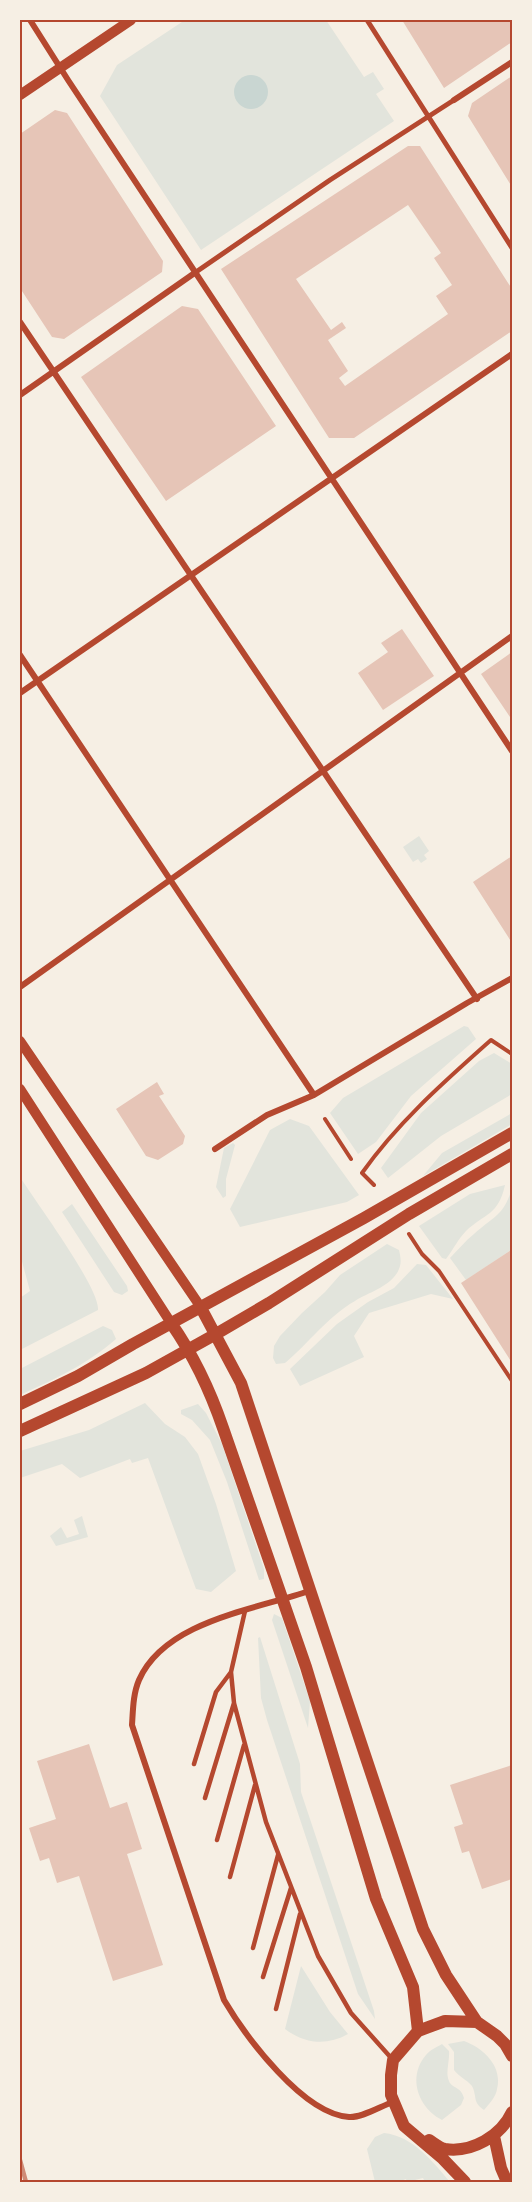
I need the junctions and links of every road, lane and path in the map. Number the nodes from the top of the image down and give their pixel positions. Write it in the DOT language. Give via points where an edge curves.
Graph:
graph roads {
  1 [pos="30,20"];
  2 [pos="131,20"];
  3 [pos="367,20"];
  4 [pos="513,62"];
  5 [pos="60,67"];
  6 [pos="20,95"];
  7 [pos="454,100"];
  8 [pos="429,117"];
  9 [pos="513,248"];
  10 [pos="196,272"];
  11 [pos="20,322"];
  12 [pos="513,354"];
  13 [pos="53,372"];
  14 [pos="20,395"];
  15 [pos="332,477"];
  16 [pos="191,576"];
  17 [pos="513,636"];
  18 [pos="20,655"];
  19 [pos="460,673"];
  20 [pos="38,681"];
  21 [pos="20,693"];
  22 [pos="513,751"];
  23 [pos="324,771"];
  24 [pos="170,880"];
  25 [pos="513,978"];
  26 [pos="20,987"];
  27 [pos="477,999"];
  28 [pos="20,1041"];
  29 [pos="513,1054"];
  30 [pos="20,1089"];
  31 [pos="314,1095"];
  32 [pos="325,1119"];
  33 [pos="513,1133"];
  34 [pos="214,1149"];
  35 [pos="513,1154"];
  36 [pos="351,1159"];
  37 [pos="374,1185"];
  38 [pos="410,1234"];
  39 [pos="200,1306"];
  40 [pos="171,1323"];
  41 [pos="216,1334"];
  42 [pos="188,1348"];
  43 [pos="513,1381"];
  44 [pos="20,1404"];
  45 [pos="20,1431"];
  46 [pos="309,1591"];
  47 [pos="282,1600"];
  48 [pos="245,1611"];
  49 [pos="231,1672"];
  50 [pos="234,1703"];
  51 [pos="245,1742"];
  52 [pos="194,1764"];
  53 [pos="256,1782"];
  54 [pos="205,1798"];
  55 [pos="217,1840"];
  56 [pos="279,1854"];
  57 [pos="230,1877"];
  58 [pos="291,1888"];
  59 [pos="300,1914"];
  60 [pos="253,1948"];
  61 [pos="263,1977"];
  62 [pos="276,2009"];
  63 [pos="477,2022"];
  64 [pos="418,2031"];
  65 [pos="509,2044"];
  66 [pos="513,2056"];
  67 [pos="393,2060"];
  68 [pos="393,2102"];
  69 [pos="513,2112"];
  70 [pos="404,2126"];
  71 [pos="494,2136"];
  72 [pos="465,2182"];
  73 [pos="507,2182"];
  1 -- 5 [label="street"];
  2 -- 5 [label="street"];
  3 -- 8 [label="street"];
  4 -- 7 [label="street"];
  5 -- 6 [label="street"];
  5 -- 10 [label="street"];
  7 -- 8 [label="street"];
  8 -- 9 [label="street"];
  8 -- 10 [label="street"];
  10 -- 13 [label="street"];
  10 -- 15 [label="street"];
  11 -- 13 [label="street"];
  12 -- 15 [label="street"];
  13 -- 14 [label="street"];
  13 -- 16 [label="street"];
  15 -- 16 [label="street"];
  15 -- 19 [label="street"];
  16 -- 20 [label="street"];
  16 -- 23 [label="street"];
  17 -- 19 [label="street"];
  18 -- 20 [label="street"];
  19 -- 22 [label="street"];
  19 -- 23 [label="street"];
  20 -- 21 [label="street"];
  20 -- 24 [label="street"];
  23 -- 24 [label="street"];
  23 -- 27 [label="street"];
  24 -- 26 [label="street"];
  24 -- 31 [label="street"];
  25 -- 27 [label="street"];
  27 -- 31 [label="street"];
  28 -- 39 [label="street"];
  29 -- 37 [label="path" via="491,1040 430,1094 362,1173"];
  30 -- 40 [label="street"];
  31 -- 34 [label="street" via="267,1115"];
  32 -- 36 [label="path"];
  33 -- 39 [label="main road"];
  35 -- 41 [label="main road"];
  38 -- 43 [label="path"];
  39 -- 40 [label="main road"];
  39 -- 41 [label="main road"];
  40 -- 42 [label="main road"];
  40 -- 44 [label="main road"];
  41 -- 42 [label="main road"];
  41 -- 46 [label="main road" via="241,1383"];
  42 -- 45 [label="main road" via="144,1374"];
  42 -- 47 [label="main road" via="211,1394"];
  46 -- 47 [label="street"];
  46 -- 63 [label="main road" via="423,1929 446,1975"];
  47 -- 48 [label="street"];
  47 -- 64 [label="main road" via="376,1899 413,1987"];
  48 -- 49 [label="lane"];
  48 -- 68 [label="street" via="206,1622 170,1643 149,1662 139,1681 132,1725 224,2000 254,2045 320,2108 335,2115 352,2117"];
  49 -- 50 [label="lane"];
  49 -- 52 [label="lane" via="216,1692"];
  50 -- 51 [label="lane"];
  50 -- 54 [label="lane"];
  51 -- 53 [label="lane"];
  51 -- 55 [label="lane"];
  53 -- 56 [label="lane"];
  53 -- 57 [label="lane"];
  56 -- 58 [label="lane"];
  56 -- 60 [label="lane"];
  58 -- 59 [label="lane"];
  58 -- 61 [label="lane"];
  59 -- 62 [label="lane"];
  59 -- 67 [label="lane" via="318,1956 351,2013"];
  63 -- 64 [label="main road" via="445,2021"];
  63 -- 65 [label="main road"];
  64 -- 67 [label="main road"];
  65 -- 66 [label="main road"];
  67 -- 68 [label="main road"];
  68 -- 70 [label="main road"];
  69 -- 71 [label="main road"];
  70 -- 71 [label="main road" via="444,2149 469,2148"];
  70 -- 72 [label="main road"];
  71 -- 73 [label="main road"];
}
